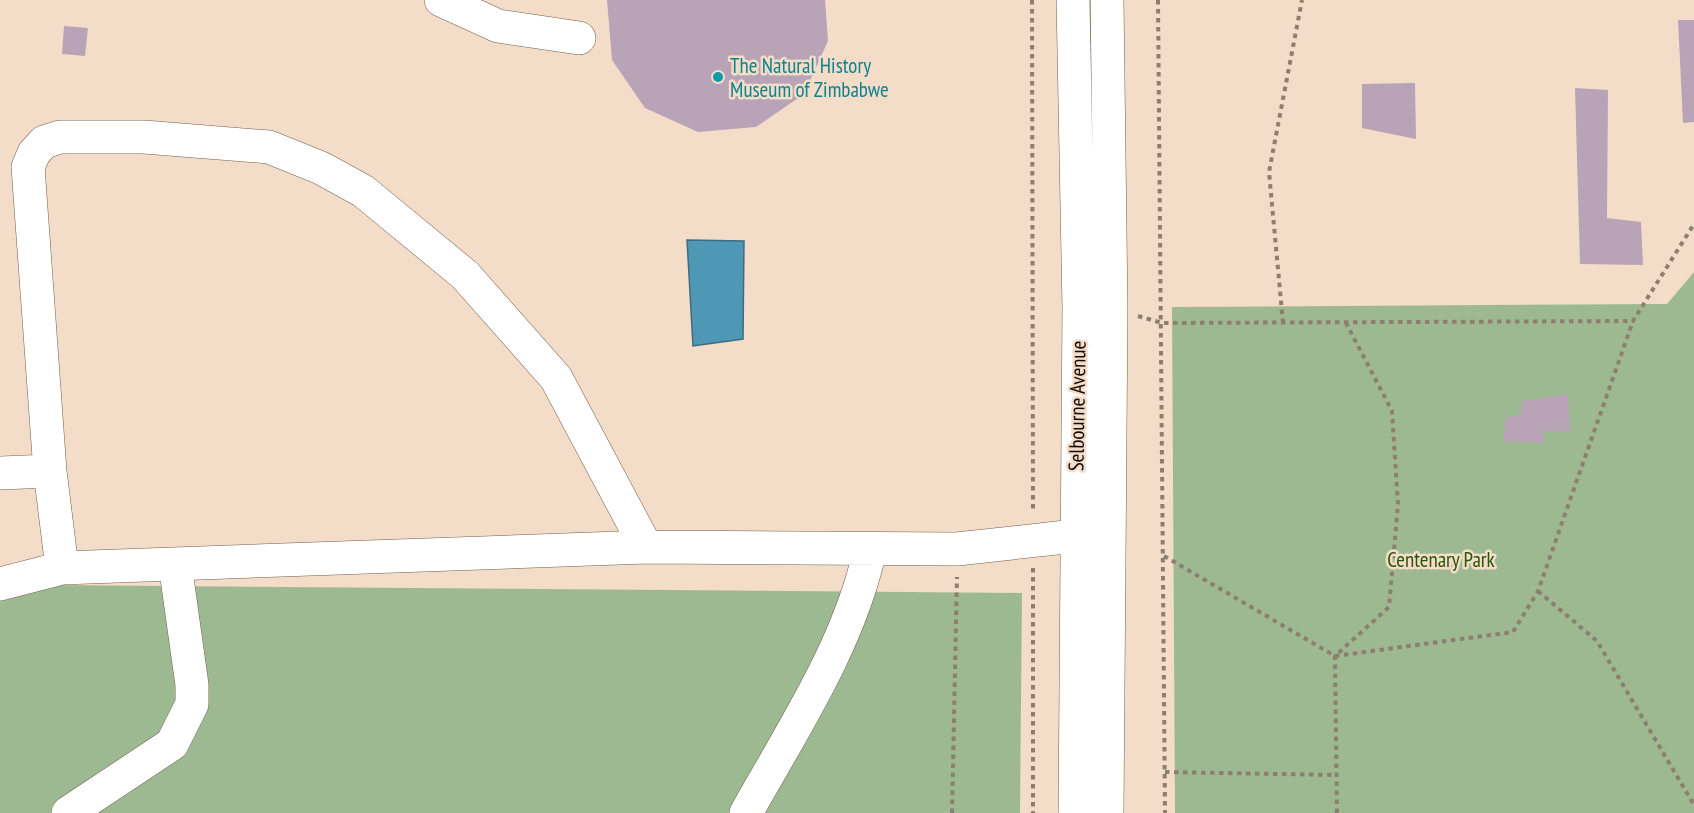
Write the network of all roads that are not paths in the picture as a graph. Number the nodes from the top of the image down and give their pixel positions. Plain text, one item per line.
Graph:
1 (441, 0) edge
2 (1073, 0) edge
3 (1107, 0) edge
4 (579, 38) dead end
5 (50, 471) junction
6 (0, 473) edge
7 (1075, 536) junction
8 (646, 547) junction
9 (870, 550) junction
10 (175, 564) junction
11 (62, 568) junction
12 (0, 584) edge
13 (68, 813) edge
14 (746, 813) edge
15 (1075, 813) edge
16 (1107, 813) edge

1 - 4 main road
2 - 7 main road, Selbourne Avenue
3 - 16 main road, Selbourne Avenue
5 - 6 main road
5 - 8 main road
5 - 11 main road
7 - 9 main road
7 - 15 main road, Selbourne Avenue
8 - 9 main road
8 - 10 main road
9 - 14 main road
10 - 11 main road
10 - 13 main road
11 - 12 main road

